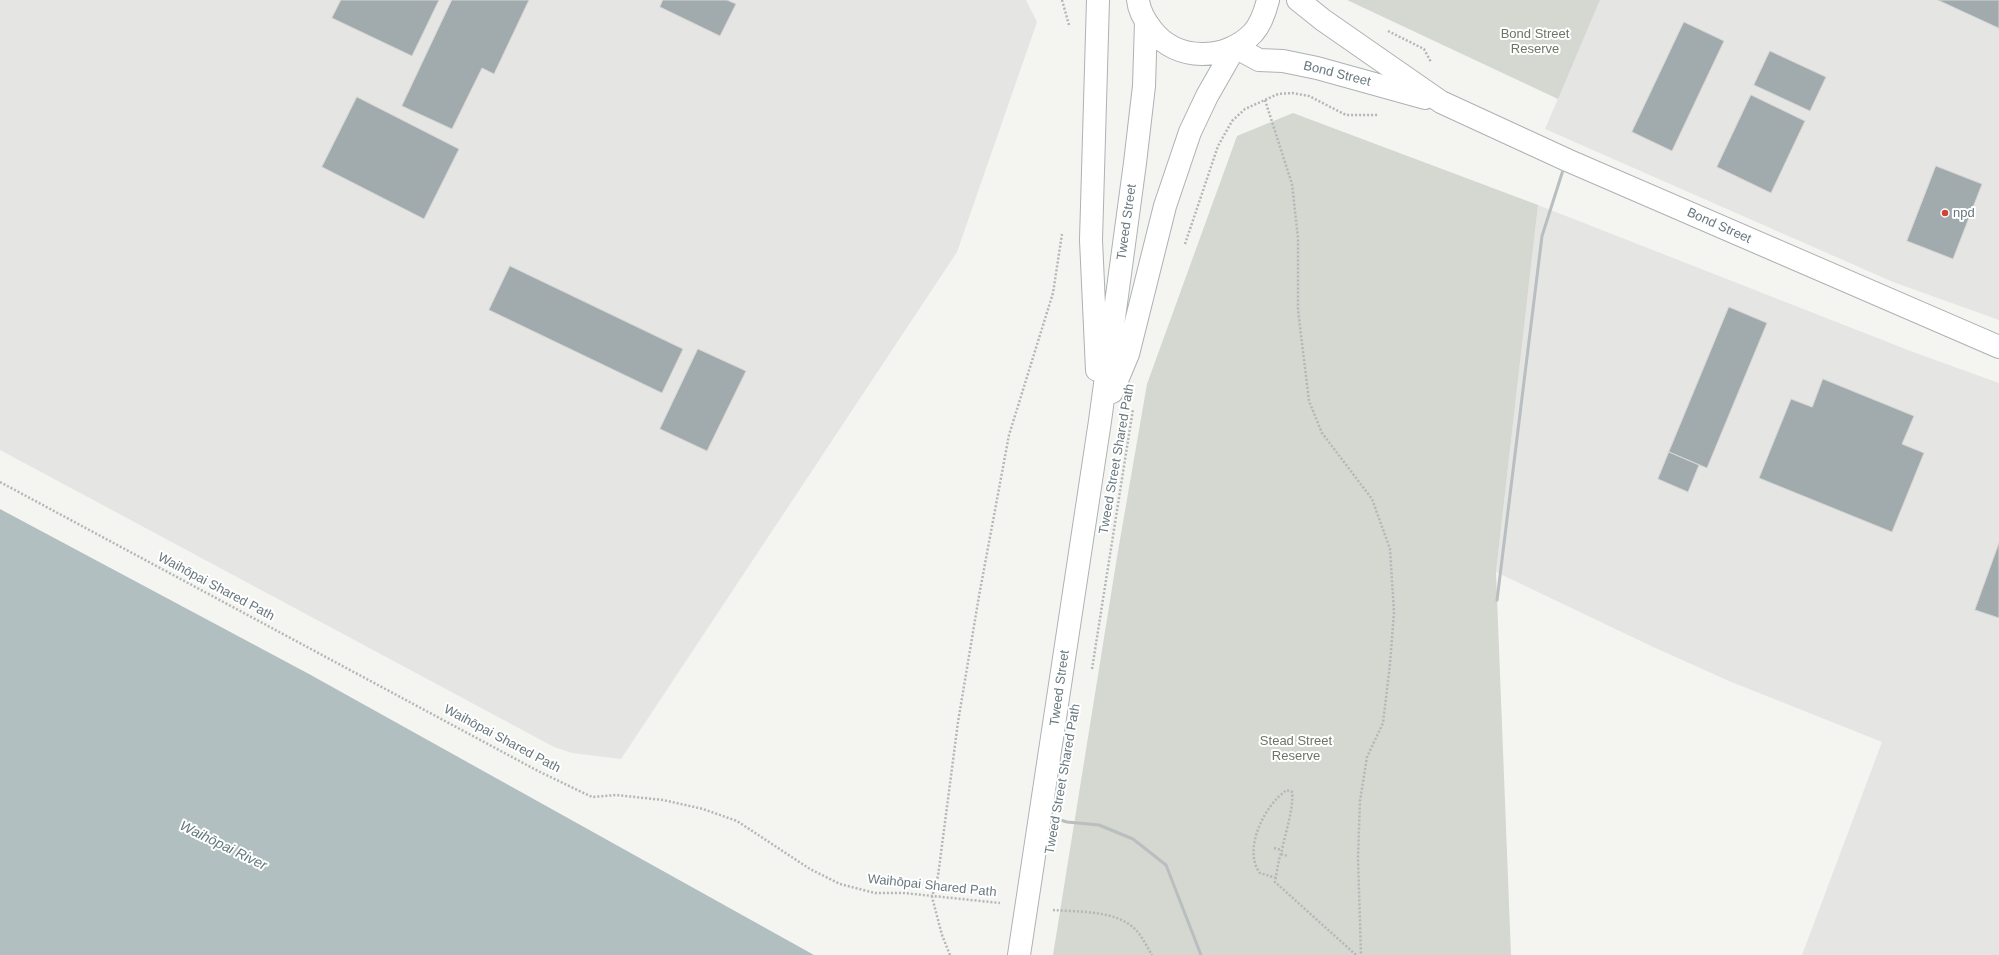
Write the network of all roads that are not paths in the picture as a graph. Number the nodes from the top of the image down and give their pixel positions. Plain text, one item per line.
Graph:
1 (1098, 0) edge
2 (1268, 0) edge
3 (1298, 0) edge
4 (1139, 7) edge
5 (1235, 47) junction
6 (1441, 102) junction
7 (1567, 160) junction
8 (1999, 347) edge
9 (1100, 421) junction
10 (1497, 600) dead end
11 (1042, 815) junction
12 (1019, 955) edge
13 (1201, 955) edge

1 - 9 main road
2 - 5 main road
3 - 6 main road, Bond Street
4 - 5 main road
4 - 9 main road, Tweed Street
5 - 6 main road, Bond Street
5 - 9 main road, Tweed Street
6 - 7 main road, Bond Street
7 - 8 main road, Bond Street
7 - 10 lane
9 - 11 main road, Tweed Street
11 - 12 main road, Tweed Street
11 - 13 lane

